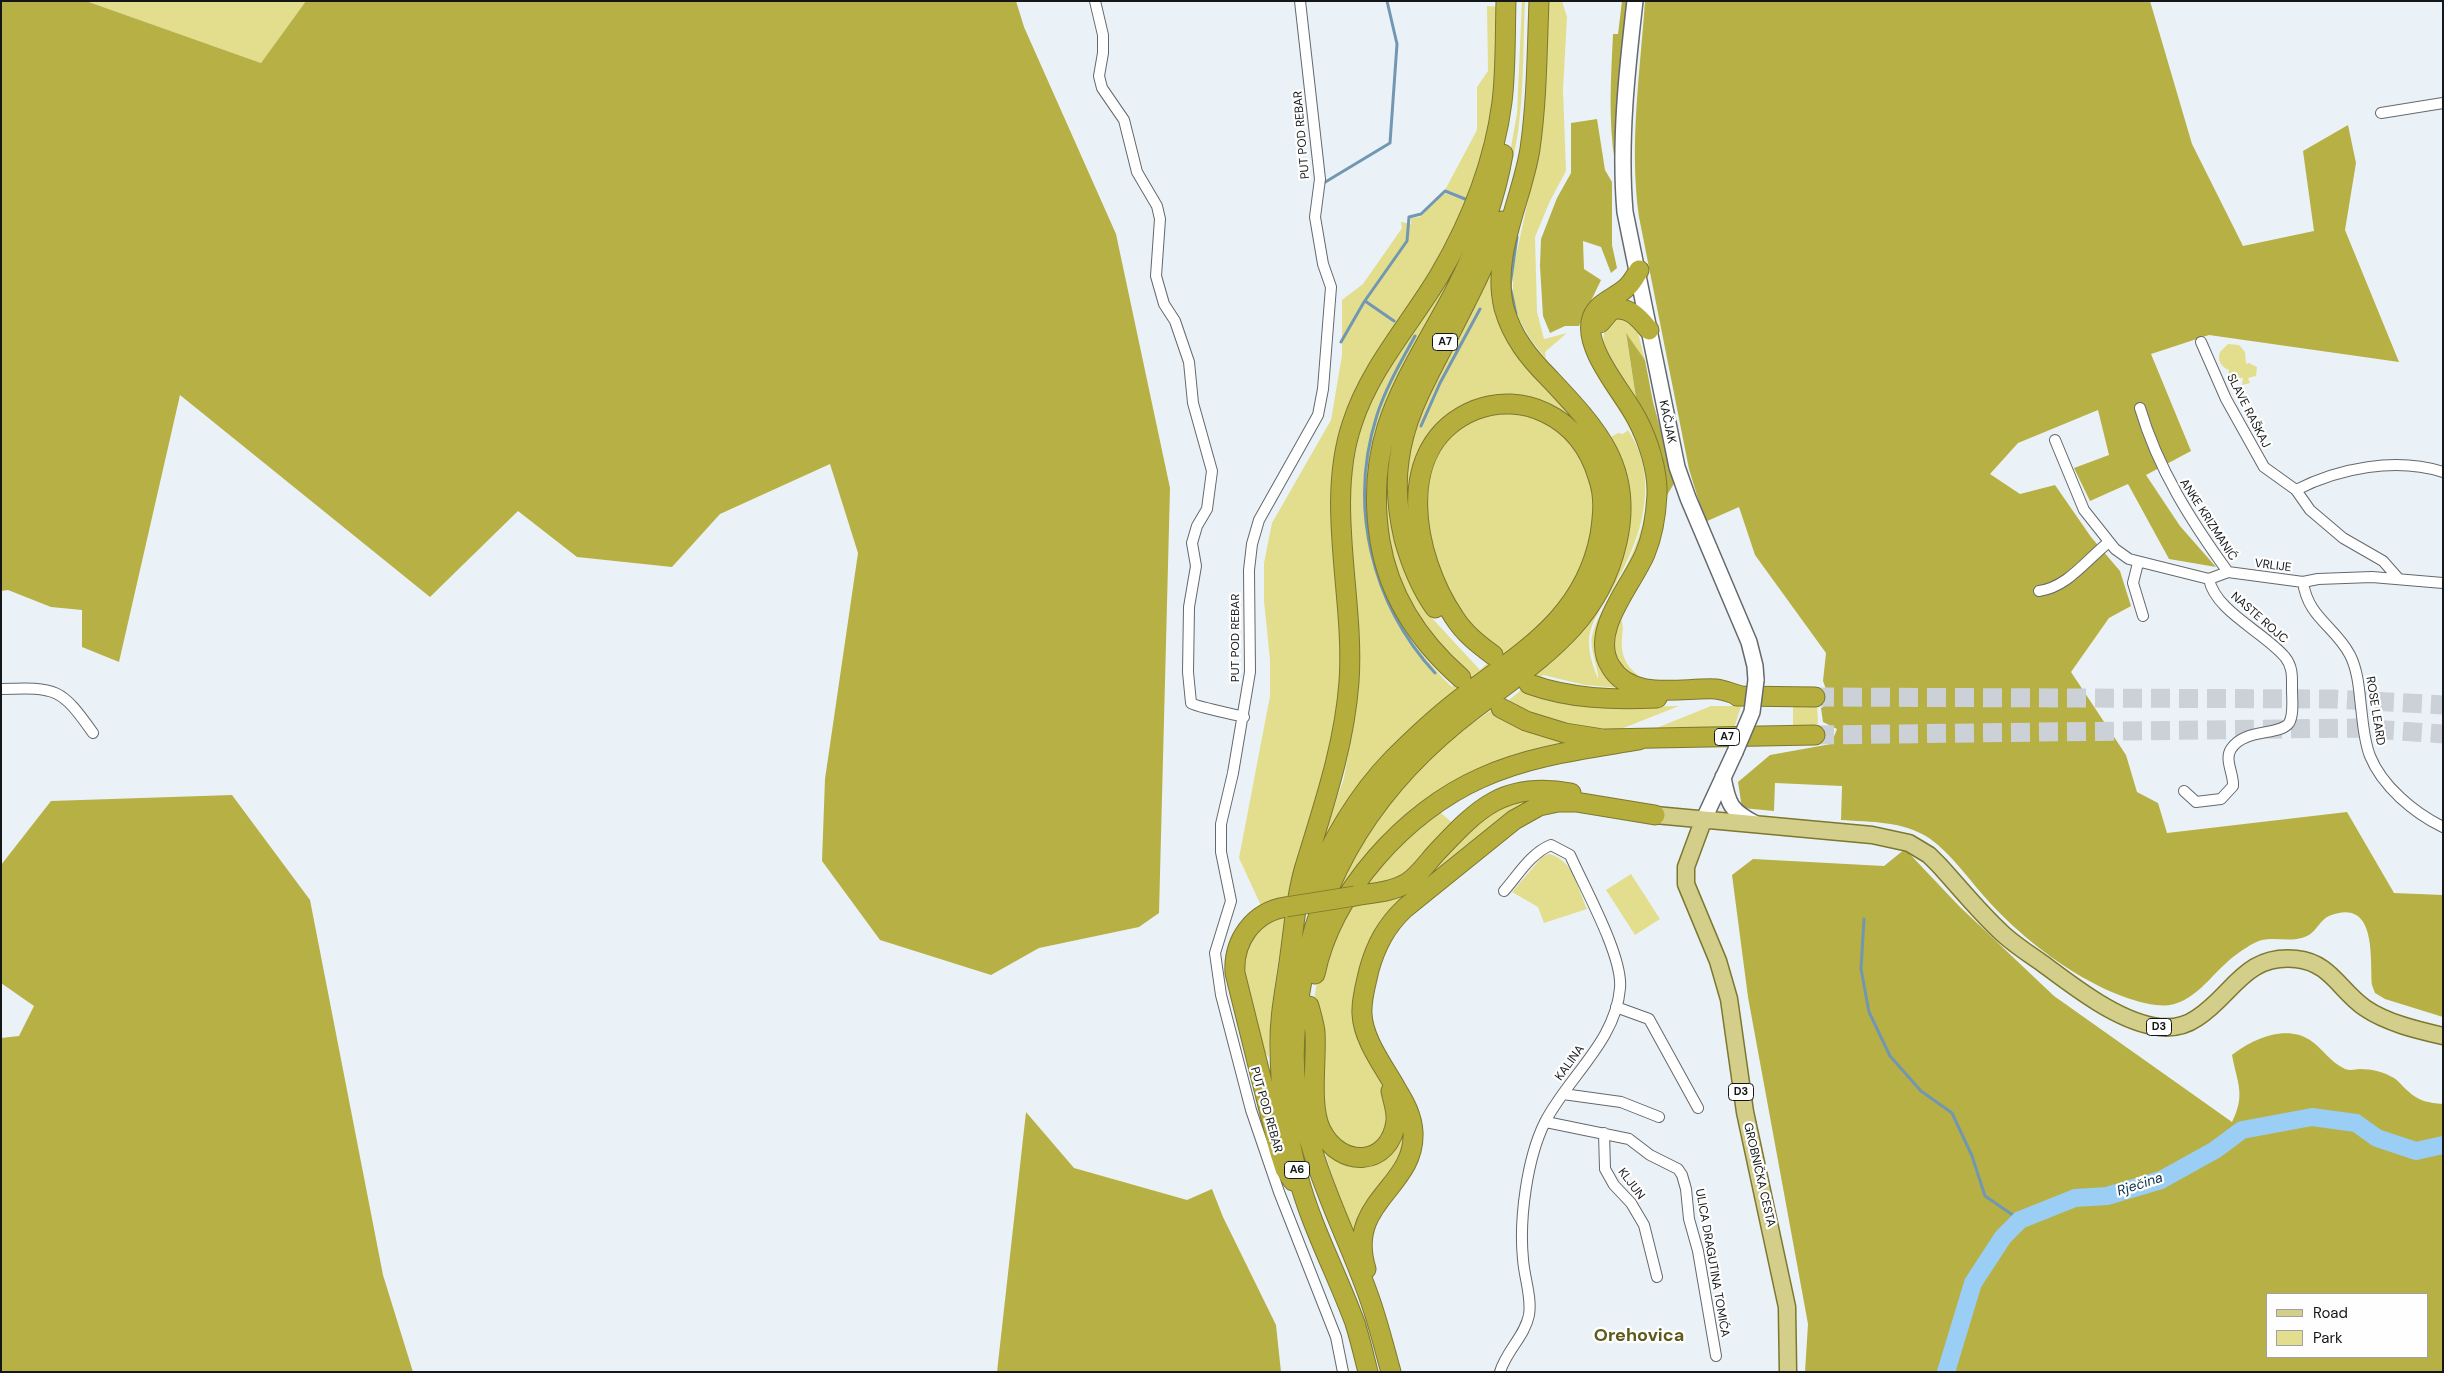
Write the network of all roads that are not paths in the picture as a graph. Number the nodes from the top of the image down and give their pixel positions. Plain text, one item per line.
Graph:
1 (1095, 1) edge
2 (1300, 1) edge
3 (1506, 1) edge
4 (1514, 1) edge
5 (1531, 1) edge
6 (1539, 1) edge
7 (1635, 1) edge
8 (2443, 103) edge
9 (2381, 113) dead end
10 (1639, 270) junction
11 (1649, 330) junction
12 (1593, 338) junction
13 (2201, 342) dead end
14 (2140, 408) dead end
15 (2055, 440) dead end
16 (2443, 472) edge
17 (2296, 490) junction
18 (2109, 542) junction
19 (2138, 562) junction
20 (2228, 572) junction
21 (2398, 578) junction
22 (2209, 579) junction
23 (2303, 582) junction
24 (2443, 583) edge
25 (2039, 591) dead end
26 (2144, 616) dead end
27 (1461, 678) dead end
28 (1534, 681) dead end
29 (1, 689) edge
30 (1742, 696) junction
31 (1816, 697) tunnel mouth
32 (1501, 708) dead end
33 (1244, 717) junction
34 (94, 733) dead end
35 (1815, 735) tunnel mouth
36 (1639, 740) junction
37 (1723, 777) junction
38 (2184, 792) dead end
39 (1612, 807) junction
40 (1655, 815) joint
41 (1704, 820) junction
42 (1758, 824) junction
43 (2443, 827) edge
44 (1504, 891) dead end
45 (1290, 958) junction
46 (1309, 1006) junction
47 (1616, 1006) junction
48 (2443, 1036) edge
49 (1386, 1070) junction
50 (1563, 1094) junction
51 (1698, 1108) dead end
52 (1660, 1117) dead end
53 (1546, 1122) junction
54 (1604, 1134) junction
55 (1312, 1146) junction
56 (1306, 1200) junction
57 (1657, 1277) dead end
58 (1375, 1314) junction
59 (1716, 1356) dead end
60 (1343, 1372) edge
61 (1368, 1372) edge
62 (1391, 1372) edge
63 (1500, 1372) edge
64 (1788, 1372) edge

1 - 33 street
2 - 33 street, PUT POD REBAR
3 - 45 highway
4 - 27 highway, A7
5 - 45 highway, A7
6 - 55 highway
7 - 10 main road, KAČJAK
8 - 9 street
10 - 11 main road, KAČJAK
10 - 12 highway
11 - 12 highway
11 - 37 main road, KAČJAK, bridge
12 - 30 highway
13 - 17 street, SLAVE RAŠKAJ
14 - 20 street, ANKE KRIZMANIĆ
15 - 18 street
16 - 17 street
17 - 21 street, SLAVE RAŠKAJ
18 - 19 street
18 - 25 street
19 - 22 street
19 - 26 street
20 - 22 street, VRLIJE
20 - 23 street, VRLIJE
21 - 23 street, VRLIJE
21 - 24 street, VRLIJE
22 - 38 street, NASTE ROJC
23 - 43 street, ROSE LEARD
28 - 30 highway
29 - 34 street
30 - 31 highway
32 - 36 highway, A7
33 - 60 street, PUT POD REBAR
35 - 36 highway, A7
36 - 46 highway
37 - 41 main road, KAČJAK
37 - 42 main road
39 - 40 highway
39 - 49 highway
39 - 56 highway, bridge
40 - 41 main road
41 - 42 main road, D3
41 - 64 main road, GROBNIČKA CESTA / D3
42 - 48 main road, D3
44 - 47 street, KALINA
45 - 56 highway, A6
46 - 49 highway
46 - 55 highway
47 - 50 street, KALINA
47 - 51 street
49 - 58 highway
50 - 52 street
50 - 53 street, KALINA
53 - 54 street, ULICA DRAGUTINA TOMIĆA
53 - 63 street, KALINA
54 - 57 street, KLJUN
54 - 59 street, ULICA DRAGUTINA TOMIĆA
55 - 58 highway, A6
56 - 61 highway, A6
58 - 62 highway, A6

